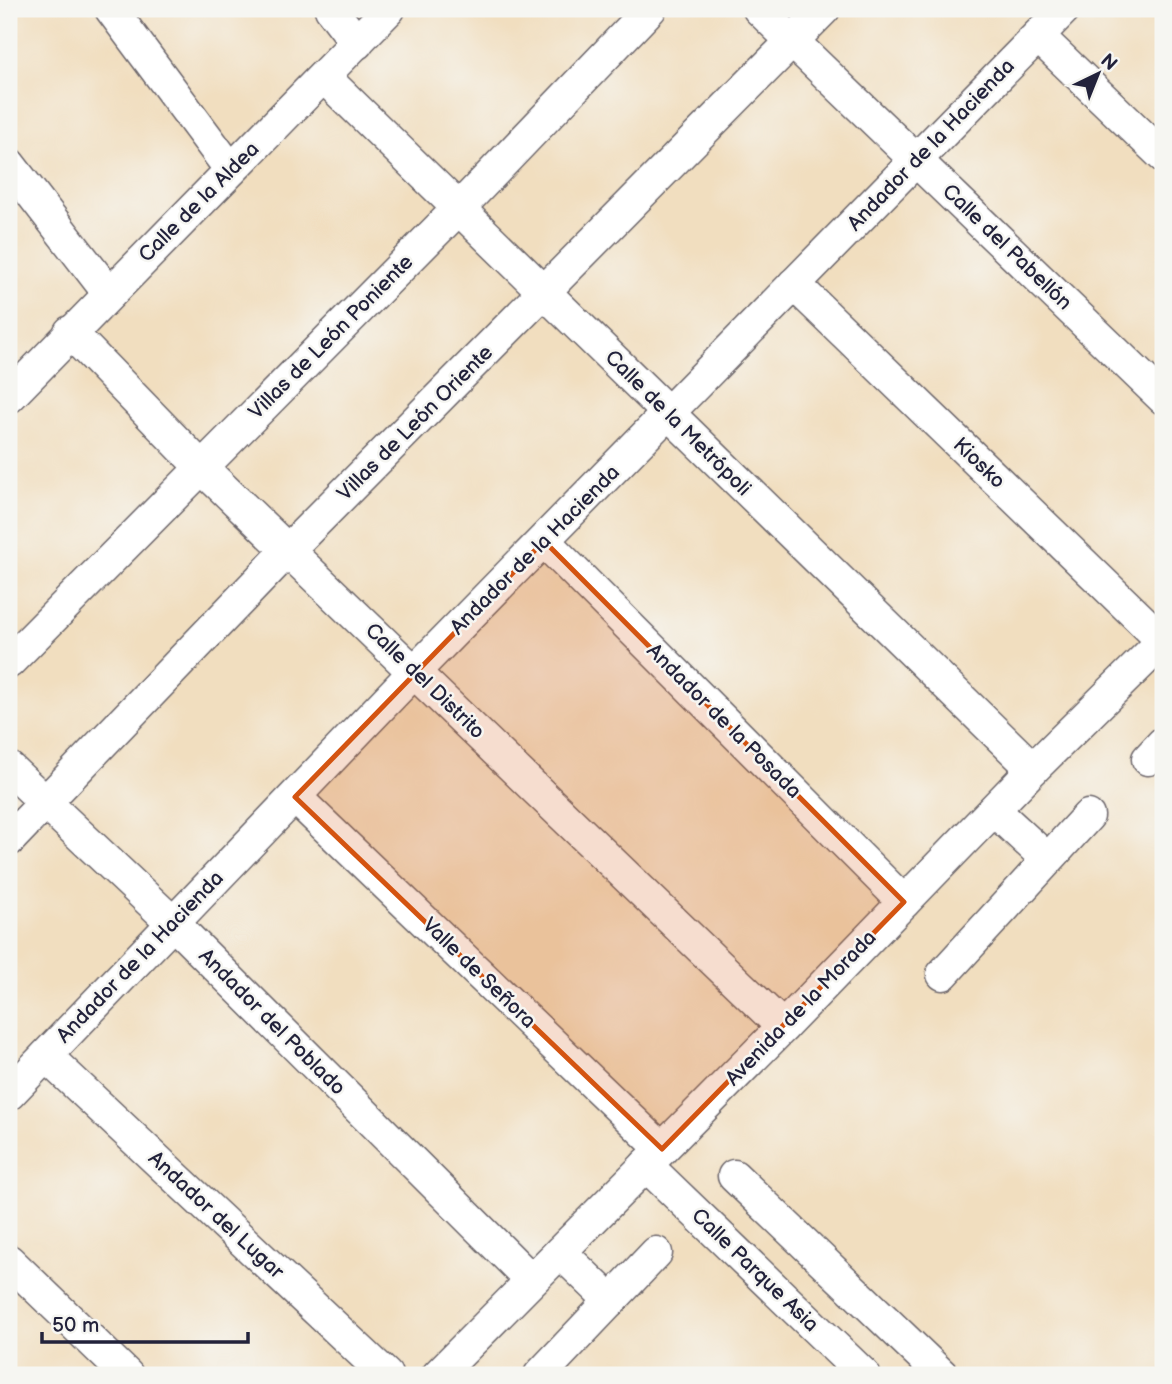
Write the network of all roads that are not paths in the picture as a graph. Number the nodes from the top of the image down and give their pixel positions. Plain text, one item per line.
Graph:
1 (111, 9) edge
2 (331, 9) edge
3 (389, 9) edge
4 (650, 9) edge
5 (759, 9) edge
6 (824, 9) edge
7 (1064, 9) edge
8 (1038, 36) junction
9 (793, 41) junction
10 (357, 43) junction
11 (324, 77) junction
12 (1163, 156) edge
13 (917, 160) junction
14 (9, 164) edge
15 (231, 170) junction
16 (460, 207) junction
17 (794, 284) junction
18 (546, 291) junction
19 (108, 292) junction
20 (70, 332) junction
21 (9, 397) edge
22 (1163, 398) edge
23 (668, 414) junction
24 (201, 467) junction
25 (544, 541) junction
26 (289, 549) junction
27 (1163, 641) edge
28 (9, 662) edge
29 (414, 671) junction
30 (9, 768) edge
31 (1033, 769) junction
32 (295, 797) junction
33 (46, 803) junction
34 (994, 810) junction
35 (1088, 816) dead end
36 (9, 841) edge
37 (1047, 859) junction
38 (904, 902) junction
39 (173, 923) junction
40 (943, 974) dead end
41 (783, 1027) junction
42 (46, 1056) junction
43 (9, 1094) edge
44 (654, 1157) junction
45 (734, 1176) dead end
46 (560, 1252) junction
47 (656, 1253) dead end
48 (9, 1261) edge
49 (531, 1280) junction
50 (840, 1280) junction
51 (611, 1301) junction
52 (804, 1317) junction
53 (127, 1375) edge
54 (386, 1375) edge
55 (438, 1375) edge
56 (540, 1375) edge
57 (864, 1375) edge
58 (942, 1375) edge

1 - 15 street
2 - 10 street
3 - 10 street, Calle de la Aldea
4 - 16 street, Villas de León Poniente
5 - 9 street, Calle del Pabellón
6 - 9 street, Villas de León Oriente
7 - 8 street, Andador de la Hacienda
8 - 12 street
8 - 13 street, Andador de la Hacienda
9 - 13 street, Calle del Pabellón
9 - 18 street, Villas de León Oriente
10 - 11 street, Calle de la Aldea
11 - 15 street, Calle de la Aldea
11 - 16 street, Calle de la Metrópoli
13 - 17 street, Andador de la Hacienda
13 - 22 street, Calle del Pabellón
14 - 19 street
15 - 19 street, Calle de la Aldea
16 - 18 street, Calle de la Metrópoli
16 - 24 street, Villas de León Poniente
17 - 23 street, Andador de la Hacienda
17 - 27 street, Kiosko
18 - 23 street, Calle de la Metrópoli
18 - 26 street, Villas de León Oriente
19 - 20 street, Calle de la Aldea
20 - 21 street, Calle de la Aldea
20 - 24 street, Calle del Distrito
23 - 25 street, Andador de la Hacienda
23 - 31 street, Calle de la Metrópoli
24 - 26 street, Calle del Distrito
24 - 28 street, Villas de León Poniente
25 - 29 street, Andador de la Hacienda
25 - 38 street, Andador de la Posada
26 - 29 street, Calle del Distrito
26 - 33 street, Villas de León Oriente
27 - 31 street, Avenida de la Morada
29 - 32 street, Andador de la Hacienda
29 - 41 street, Calle del Distrito
30 - 33 street, Andador del Poblado
31 - 34 street, Avenida de la Morada
32 - 39 street, Andador de la Hacienda
32 - 44 street, Valle de Señora
33 - 36 street, Villas de León Oriente
33 - 39 street, Andador del Poblado
34 - 37 street
34 - 38 street, Avenida de la Morada
35 - 37 street
37 - 40 street
38 - 41 street, Avenida de la Morada
39 - 42 street, Andador de la Hacienda
39 - 49 street, Andador del Poblado
41 - 44 street, Avenida de la Morada
42 - 43 street, Andador de la Hacienda
42 - 54 street, Andador del Lugar
44 - 46 street, Avenida de la Morada
44 - 52 street, Calle Parque Asia
45 - 50 street
46 - 49 street, Avenida de la Morada
46 - 51 street
47 - 51 street
48 - 53 street
49 - 55 street, Avenida de la Morada
50 - 52 street
50 - 58 street
51 - 56 street
52 - 57 street, Calle Parque Asia

